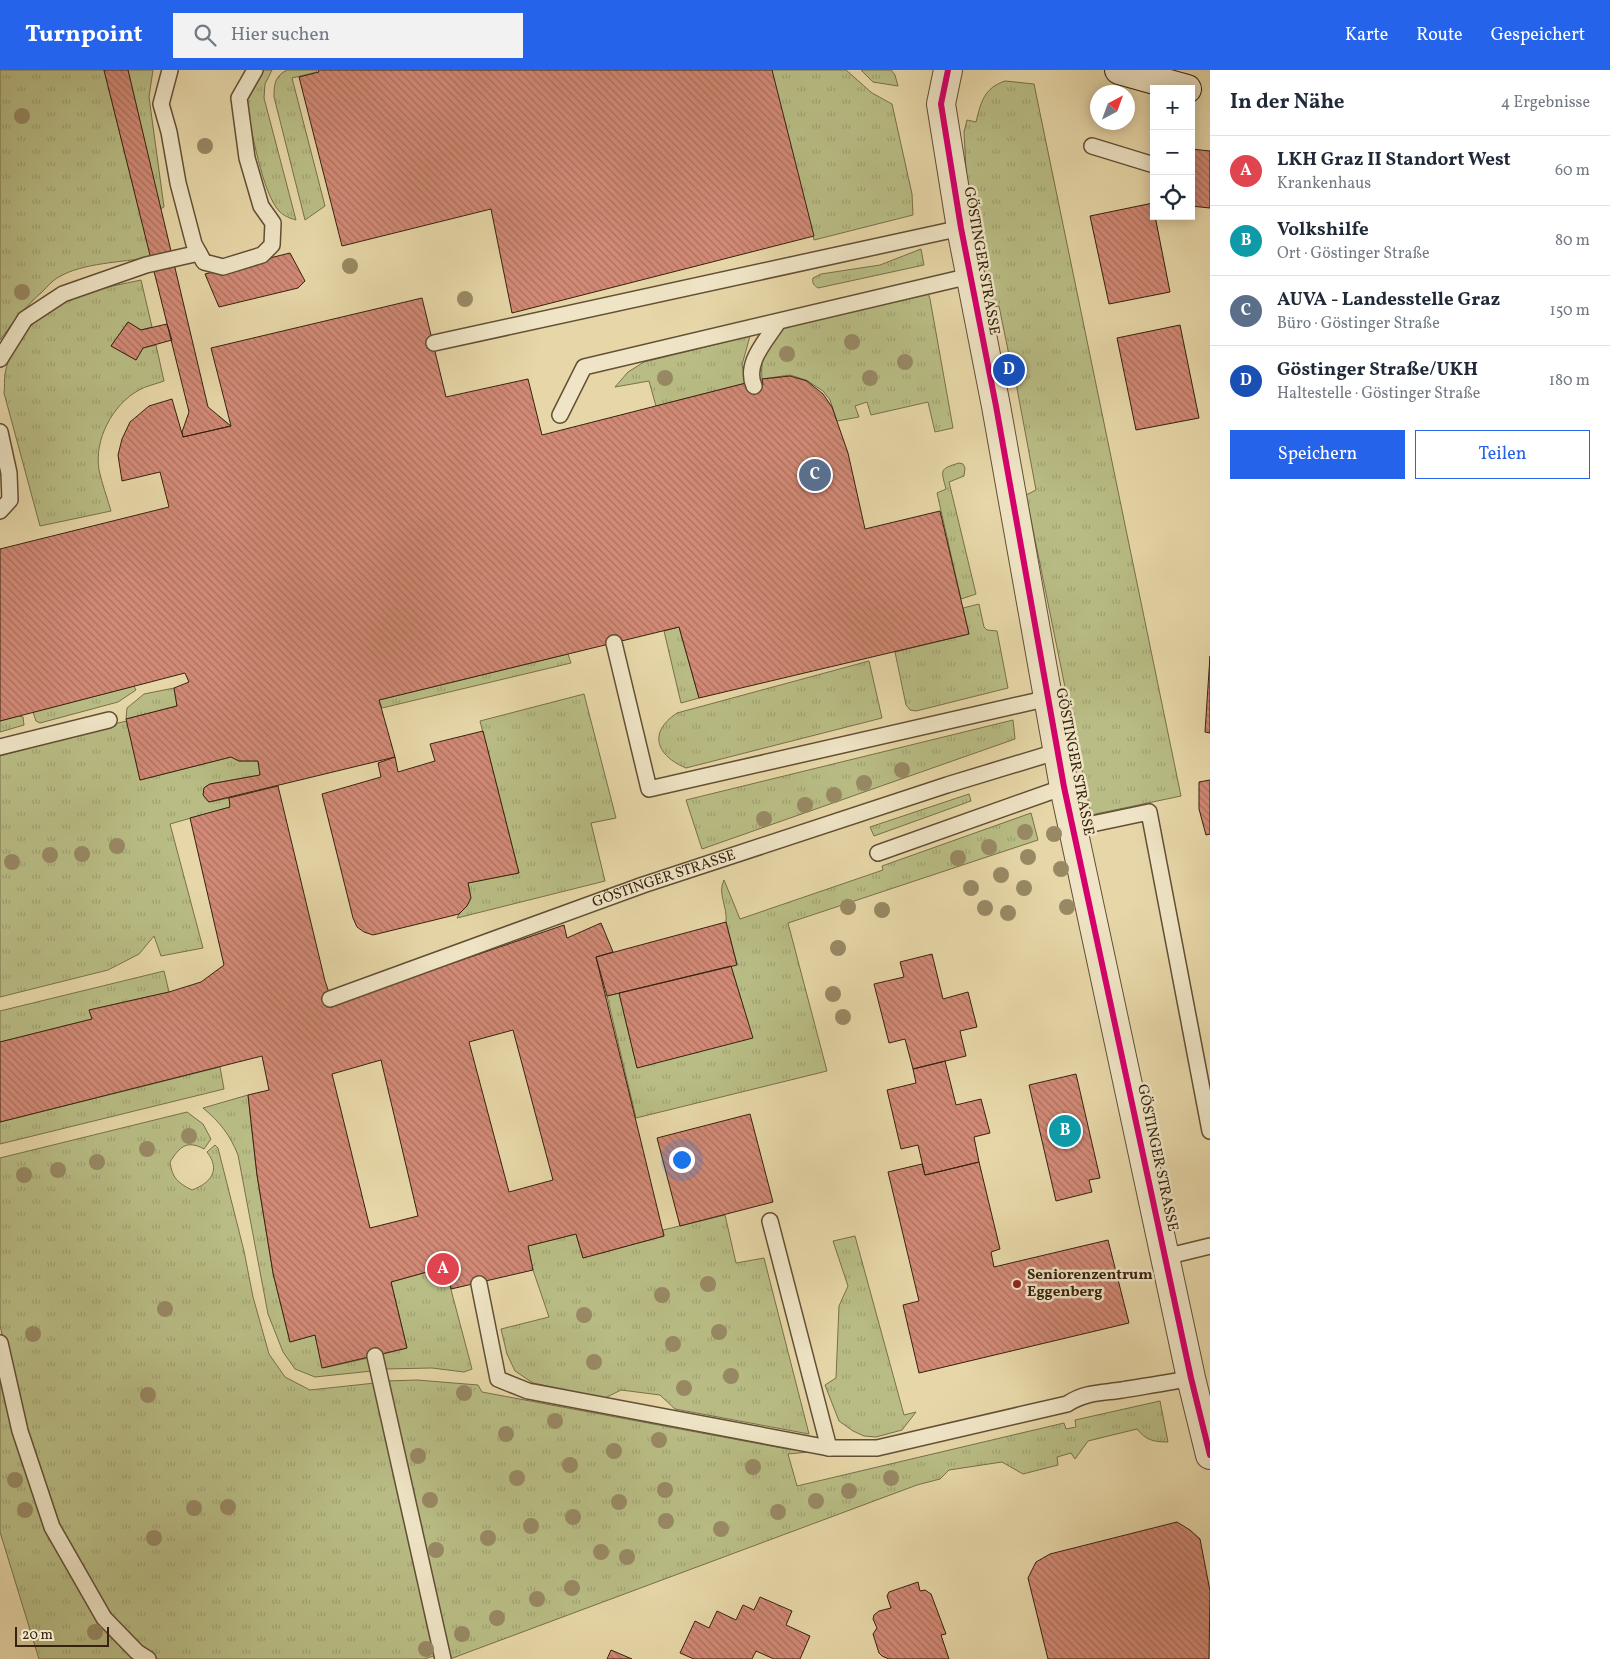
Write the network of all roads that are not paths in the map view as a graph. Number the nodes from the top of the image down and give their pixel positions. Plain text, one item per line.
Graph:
1 (170, 70) edge
2 (254, 70) edge
3 (948, 70) edge
4 (1119, 70) edge
5 (1171, 85) edge
6 (1195, 91) edge
7 (1210, 94) edge
8 (1092, 146) dead end
9 (1150, 164) edge
10 (961, 228) junction
11 (199, 252) junction
12 (970, 276) junction
13 (778, 322) junction
14 (434, 343) dead end
15 (0, 359) edge
16 (754, 386) dead end
17 (560, 415) dead end
18 (0, 432) edge
19 (0, 511) edge
20 (614, 643) dead end
21 (1049, 698) junction
22 (109, 720) dead end
23 (0, 747) edge
24 (1059, 751) junction
25 (1064, 787) junction
26 (1073, 828) junction
27 (878, 853) dead end
28 (330, 999) dead end
29 (1210, 1131) edge
30 (770, 1221) dead end
31 (1210, 1246) edge
32 (1165, 1257) junction
33 (479, 1284) dead end
34 (0, 1343) edge
35 (375, 1356) dead end
36 (1191, 1378) junction
37 (829, 1448) junction
38 (1210, 1455) edge
39 (148, 1659) edge
40 (443, 1659) edge

1 - 11 lane
2 - 11 lane
3 - 10 street, GÖSTINGER STRASSE
4 - 5 street
6 - 7 street
8 - 9 lane
10 - 12 street, GÖSTINGER STRASSE
10 - 14 lane
11 - 15 lane
12 - 13 lane
12 - 21 street, GÖSTINGER STRASSE
13 - 16 lane
13 - 17 lane
18 - 19 lane
20 - 21 lane, GÖSTINGER STRASSE
21 - 24 street, GÖSTINGER STRASSE
22 - 23 lane
24 - 25 street, GÖSTINGER STRASSE
24 - 28 lane, GÖSTINGER STRASSE
25 - 26 street, GÖSTINGER STRASSE
25 - 27 lane
26 - 29 lane
26 - 32 street, GÖSTINGER STRASSE
30 - 37 lane
31 - 32 lane
32 - 36 street, GÖSTINGER STRASSE
33 - 37 lane
34 - 39 lane
35 - 40 lane
36 - 37 lane
36 - 38 street, GÖSTINGER STRASSE

